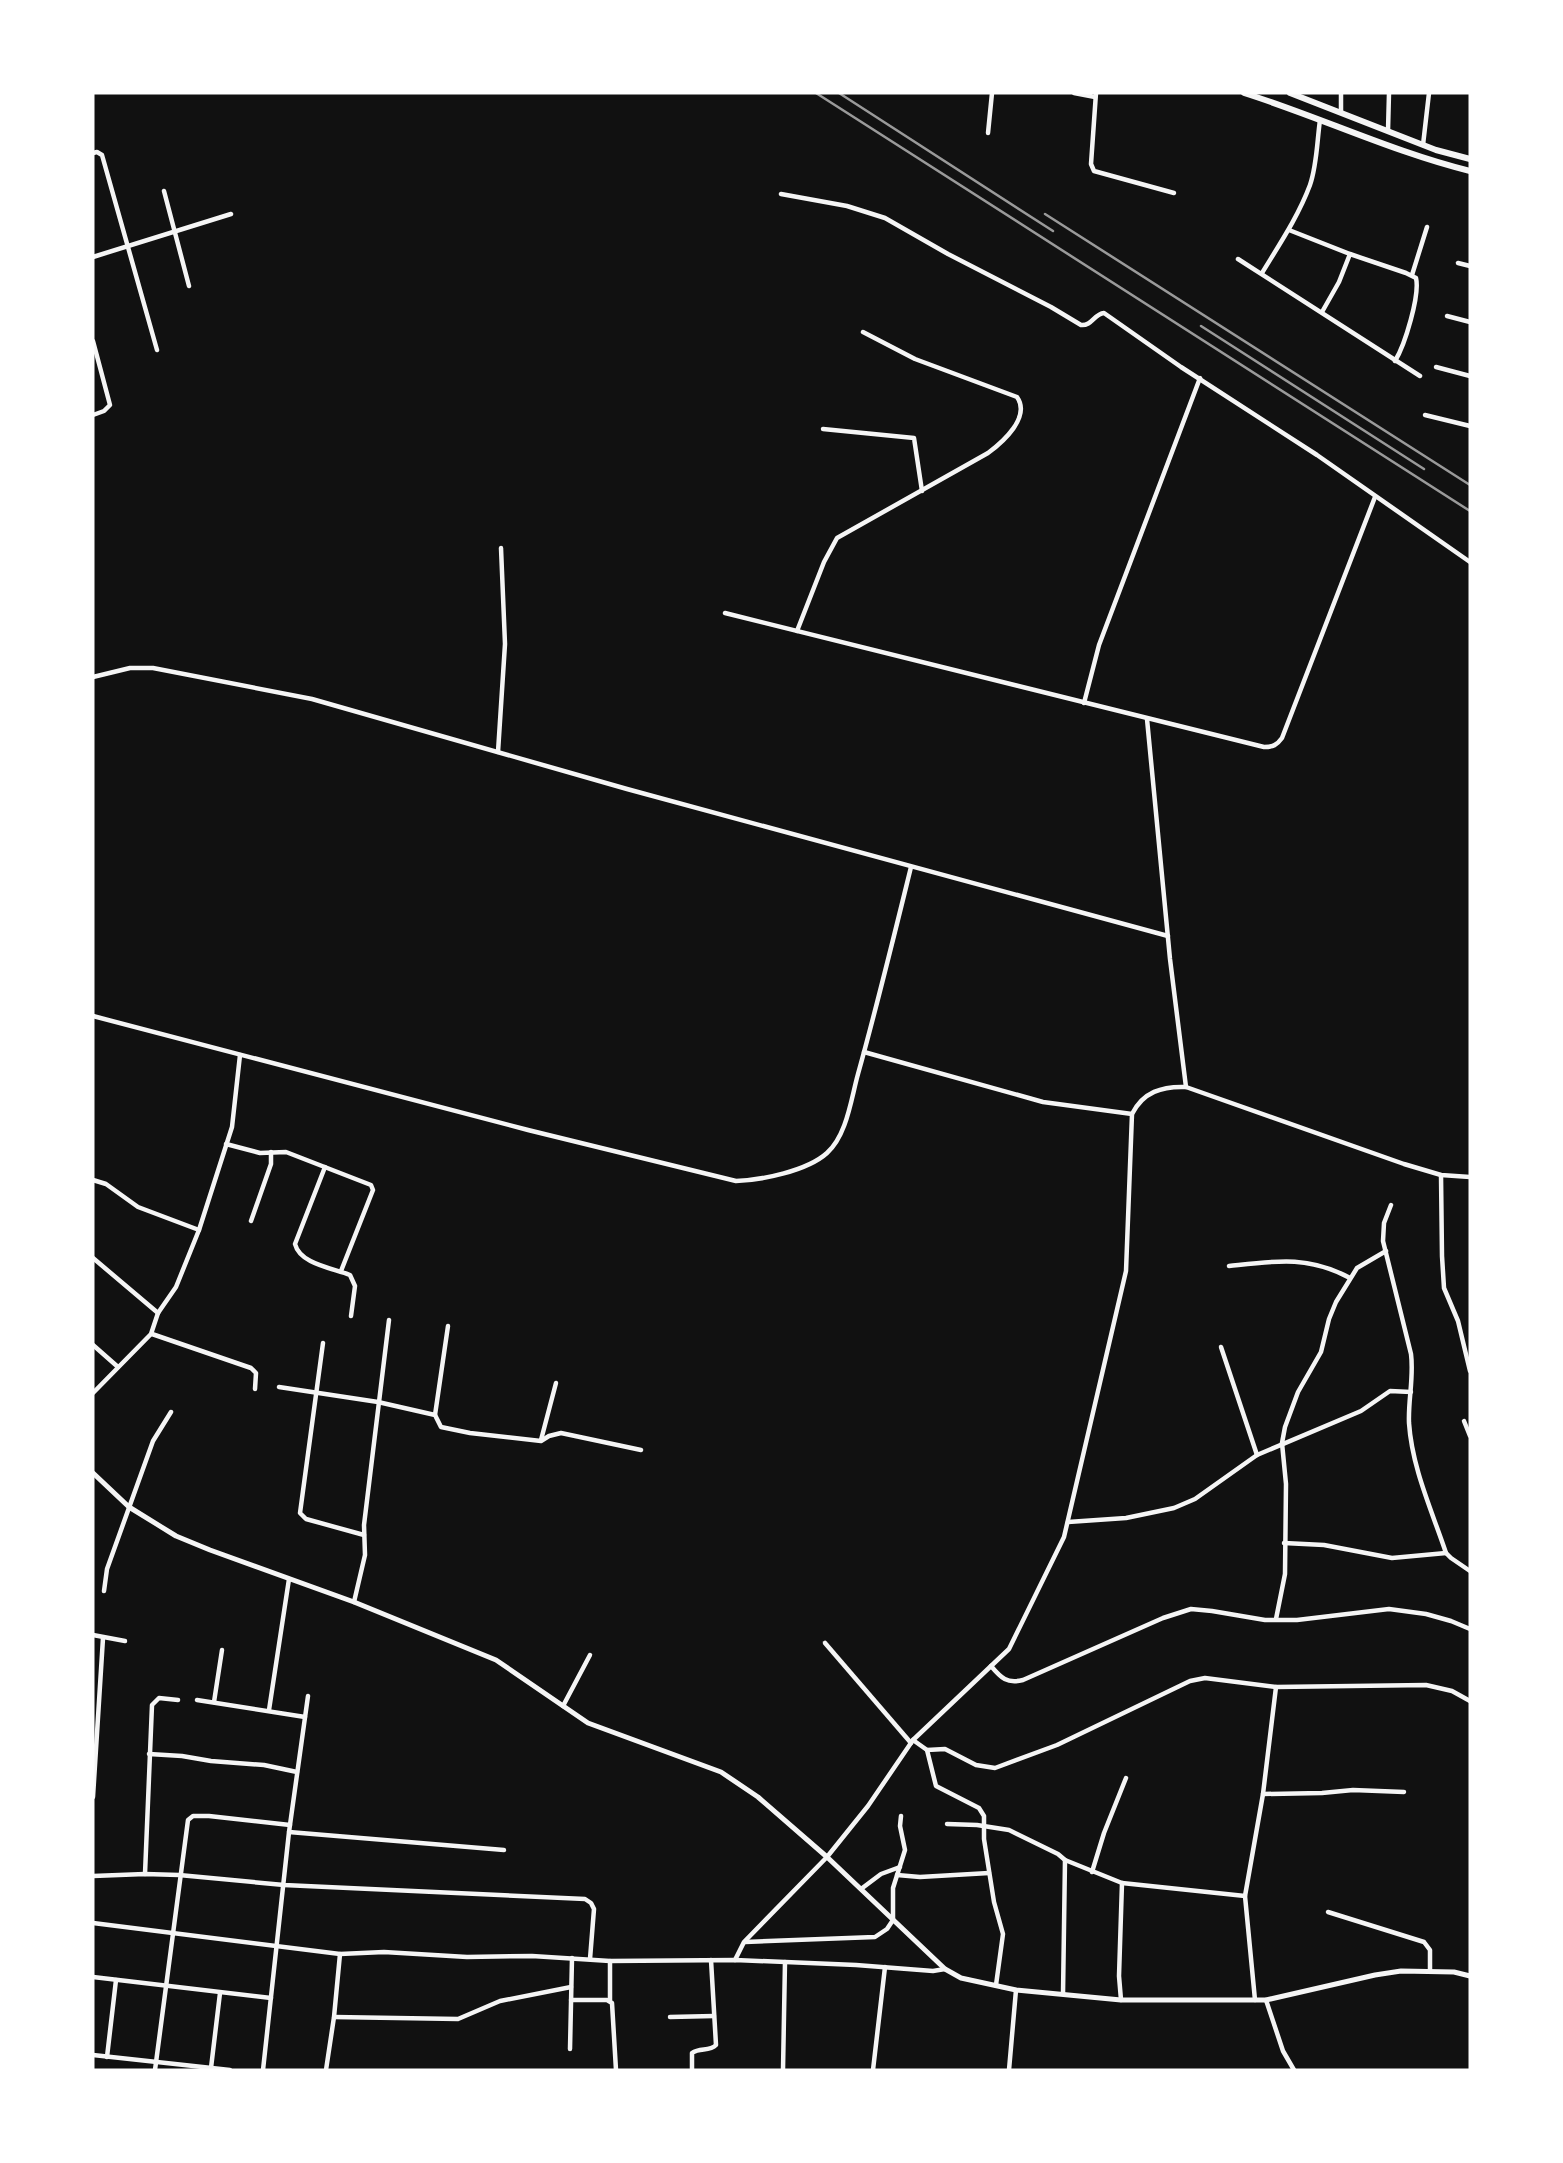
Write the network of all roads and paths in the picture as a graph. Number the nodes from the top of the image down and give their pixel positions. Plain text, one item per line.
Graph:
1 (992, 93) edge
2 (1074, 93) edge
3 (1244, 93) edge
4 (1290, 93) edge
5 (1341, 93) edge
6 (1389, 93) edge
7 (1429, 93) edge
8 (1095, 95) edge
9 (1341, 111) junction
10 (1321, 119) junction
11 (1388, 131) junction
12 (988, 133) dead end
13 (1423, 145) junction
14 (93, 153) edge
15 (1470, 159) edge
16 (1470, 171) edge
17 (164, 191) dead end
18 (1174, 193) dead end
19 (781, 194) dead end
20 (231, 214) dead end
21 (1427, 227) dead end
22 (1289, 230) junction
23 (175, 232) junction
24 (127, 246) junction
25 (1350, 254) junction
26 (93, 257) edge
27 (1238, 259) dead end
28 (1458, 263) dead end
29 (1470, 266) edge
30 (1262, 273) junction
31 (1412, 275) junction
32 (189, 286) dead end
33 (1322, 312) junction
34 (1447, 316) dead end
35 (1470, 322) edge
36 (863, 332) dead end
37 (93, 341) edge
38 (157, 350) dead end
39 (1395, 361) junction
40 (1436, 367) dead end
41 (1420, 376) dead end
42 (1470, 376) edge
43 (1200, 378) junction
44 (93, 415) edge
45 (1425, 415) dead end
46 (1470, 426) edge
47 (823, 429) dead end
48 (922, 491) junction
49 (1375, 497) junction
50 (501, 548) dead end
51 (1470, 562) edge
52 (725, 613) dead end
53 (797, 631) junction
54 (93, 677) edge
55 (1084, 703) junction
56 (1147, 719) junction
57 (498, 752) junction
58 (911, 867) junction
59 (1168, 936) junction
60 (93, 1016) edge
61 (864, 1052) junction
62 (240, 1055) junction
63 (1186, 1087) junction
64 (1132, 1114) junction
65 (226, 1144) junction
66 (271, 1152) junction
67 (325, 1167) junction
68 (1441, 1175) junction
69 (1470, 1177) edge
70 (93, 1180) edge
71 (1391, 1205) dead end
72 (251, 1221) dead end
73 (199, 1230) junction
74 (1386, 1251) junction
75 (93, 1258) edge
76 (1228, 1266) dead end
77 (341, 1271) junction
78 (1350, 1278) junction
79 (159, 1313) junction
80 (351, 1316) dead end
81 (389, 1320) dead end
82 (449, 1326) dead end
83 (151, 1334) junction
84 (323, 1343) dead end
85 (93, 1345) edge
86 (1220, 1347) dead end
87 (118, 1367) junction
88 (1470, 1371) edge
89 (556, 1382) dead end
90 (279, 1387) dead end
91 (255, 1389) dead end
92 (1412, 1392) junction
93 (93, 1393) edge
94 (315, 1393) junction
95 (378, 1402) junction
96 (171, 1412) dead end
97 (435, 1415) junction
98 (1464, 1420) dead end
99 (1470, 1436) edge
100 (541, 1441) junction
101 (1282, 1443) junction
102 (641, 1450) dead end
103 (1257, 1455) junction
104 (93, 1473) edge
105 (129, 1507) junction
106 (1068, 1522) junction
107 (365, 1535) junction
108 (1284, 1543) junction
109 (1446, 1553) junction
110 (1470, 1571) edge
111 (289, 1578) junction
112 (104, 1591) dead end
113 (354, 1601) junction
114 (1276, 1619) junction
115 (1470, 1629) edge
116 (93, 1635) edge
117 (103, 1638) junction
118 (125, 1641) dead end
119 (825, 1643) dead end
120 (222, 1650) dead end
121 (590, 1655) dead end
122 (990, 1667) junction
123 (1276, 1687) junction
124 (308, 1696) dead end
125 (178, 1700) dead end
126 (197, 1700) dead end
127 (1470, 1700) edge
128 (214, 1702) junction
129 (564, 1706) junction
130 (269, 1710) junction
131 (305, 1717) junction
132 (912, 1742) junction
133 (927, 1750) junction
134 (149, 1754) junction
135 (94, 1755) edge
136 (297, 1772) junction
137 (1126, 1778) dead end
138 (1404, 1792) dead end
139 (1263, 1794) junction
140 (93, 1797) edge
141 (901, 1816) dead end
142 (947, 1824) dead end
143 (290, 1825) junction
144 (983, 1826) junction
145 (289, 1832) junction
146 (504, 1850) dead end
147 (827, 1857) junction
148 (1065, 1860) junction
149 (900, 1867) junction
150 (989, 1872) junction
151 (1092, 1872) junction
152 (145, 1874) junction
153 (179, 1875) junction
154 (897, 1875) junction
155 (93, 1876) edge
156 (1122, 1884) junction
157 (284, 1885) junction
158 (861, 1889) junction
159 (1245, 1896) junction
160 (1328, 1912) dead end
161 (893, 1920) junction
162 (93, 1923) edge
163 (172, 1933) junction
164 (744, 1942) junction
165 (277, 1947) junction
166 (340, 1954) junction
167 (572, 1958) junction
168 (590, 1959) junction
169 (711, 1960) junction
170 (735, 1960) junction
171 (610, 1961) junction
172 (785, 1962) junction
173 (885, 1967) junction
174 (945, 1969) junction
175 (1430, 1971) junction
176 (1470, 1976) edge
177 (93, 1977) edge
178 (116, 1980) junction
179 (165, 1985) junction
180 (996, 1986) junction
181 (571, 1987) junction
182 (1016, 1990) junction
183 (220, 1993) junction
184 (1063, 1994) junction
185 (271, 1998) junction
186 (571, 2000) junction
187 (610, 2000) junction
188 (1121, 2000) junction
189 (1255, 2000) junction
190 (1266, 2000) junction
191 (714, 2016) junction
192 (334, 2017) junction
193 (670, 2017) dead end
194 (569, 2049) dead end
195 (93, 2055) edge
196 (107, 2057) junction
197 (156, 2062) junction
198 (211, 2068) junction
199 (155, 2070) edge
200 (230, 2070) edge
201 (263, 2070) edge
202 (326, 2070) edge
203 (616, 2070) edge
204 (692, 2070) edge
205 (783, 2070) edge
206 (873, 2070) edge
207 (1009, 2070) edge
208 (1294, 2070) edge

1 - 12 street
2 - 8 street
3 - 10 main road
4 - 9 main road
5 - 9 street
6 - 11 street
7 - 13 street
8 - 18 street
9 - 11 main road
10 - 16 main road
10 - 22 street
11 - 13 main road
13 - 15 main road
14 - 24 street
17 - 23 street
19 - 43 street
20 - 23 street
21 - 31 street
22 - 25 street
22 - 30 street
23 - 24 street
23 - 32 street
24 - 26 street
24 - 38 street
25 - 31 street
25 - 33 street
27 - 30 street
28 - 29 street
30 - 33 street
31 - 39 street
33 - 39 street
34 - 35 street
36 - 48 street
37 - 44 street
39 - 41 street
40 - 42 street
43 - 49 street
43 - 55 street
45 - 46 street
47 - 48 street
48 - 53 street
49 - 51 street
49 - 56 street
50 - 57 street
52 - 53 street
53 - 55 street
54 - 57 street
55 - 56 street
56 - 59 street
57 - 58 street
58 - 59 street
58 - 61 street
59 - 63 street
60 - 62 street
61 - 62 street
61 - 64 street
62 - 65 street
63 - 64 street
63 - 68 street
64 - 106 street
65 - 66 street
65 - 73 street
66 - 67 street
66 - 72 street
67 - 77 street
67 - 77 street
68 - 69 street
68 - 88 street
70 - 73 street
71 - 74 street
73 - 79 street
74 - 78 street
74 - 92 street
75 - 79 street
76 - 78 street
77 - 80 street
78 - 101 street
79 - 83 street
81 - 95 street
82 - 97 street
83 - 87 street
83 - 91 street
84 - 94 street
85 - 87 street
86 - 103 street
87 - 93 street
89 - 100 street
90 - 94 street
92 - 101 street
92 - 109 street
94 - 95 street
94 - 107 street
95 - 97 street
95 - 107 street
96 - 105 street
97 - 100 street
98 - 99 street
100 - 102 street
101 - 103 street
101 - 108 street
103 - 106 street
104 - 105 street
105 - 111 street
105 - 112 street
106 - 122 street
107 - 113 street
108 - 109 street
108 - 114 street
109 - 110 street
111 - 113 street
111 - 130 street
113 - 129 street
114 - 115 street
114 - 122 street
116 - 117 street
117 - 118 street
117 - 135 street
119 - 132 street
120 - 128 street
121 - 129 street
122 - 132 street
123 - 127 street
123 - 133 street
123 - 139 street
124 - 131 street
125 - 134 street
126 - 128 street
128 - 130 street
129 - 147 street
130 - 131 street
131 - 136 street
132 - 133 street
132 - 147 street
133 - 144 street
134 - 136 street
134 - 152 street
135 - 140 street
136 - 143 street
137 - 151 street
138 - 139 street
139 - 159 street
141 - 149 street
142 - 144 street
143 - 145 street
143 - 153 street
144 - 148 street
144 - 150 street
145 - 146 street
145 - 157 street
147 - 158 street
147 - 164 street
148 - 151 street
148 - 184 street
149 - 154 street
149 - 158 street
150 - 154 street
150 - 180 street
151 - 156 street
152 - 153 street
152 - 155 street
153 - 157 street
153 - 163 street
154 - 161 street
156 - 159 street
156 - 188 street
157 - 165 street
157 - 168 street
158 - 161 street
159 - 189 street
160 - 175 street
161 - 164 street
161 - 174 street
162 - 163 street
163 - 165 street
163 - 179 street
164 - 170 street
165 - 166 street
165 - 185 street
166 - 167 street
166 - 192 street
167 - 168 street
167 - 181 street
168 - 171 street
169 - 170 street
169 - 171 street
169 - 191 street
170 - 172 street
171 - 187 street
172 - 173 street
172 - 205 street
173 - 174 street
173 - 206 street
174 - 180 street
175 - 176 street
175 - 190 street
177 - 178 street
178 - 179 street
178 - 196 street
179 - 183 street
179 - 197 street
180 - 182 street
181 - 186 street
181 - 192 street
182 - 184 street
182 - 207 street
183 - 185 street
183 - 198 street
184 - 188 street
185 - 201 street
186 - 187 street
186 - 194 street
187 - 203 street
188 - 189 street
189 - 190 street
190 - 208 street
191 - 193 street
191 - 204 street
192 - 202 street
195 - 196 street
196 - 197 street
197 - 198 street
197 - 199 street
198 - 200 street

